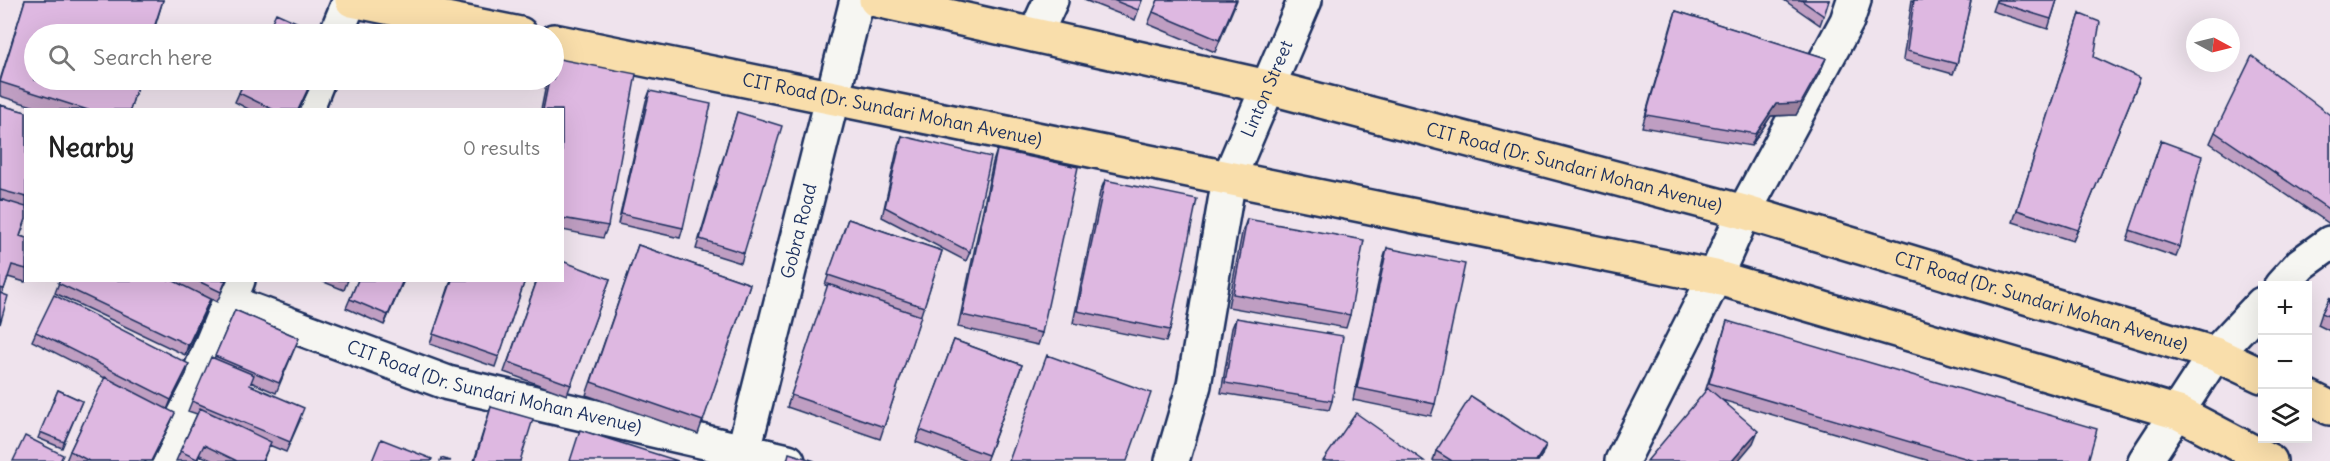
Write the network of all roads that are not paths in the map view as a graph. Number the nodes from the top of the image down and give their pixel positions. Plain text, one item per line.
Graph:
1 (351, 0) edge
2 (857, 0) edge
3 (876, 0) edge
4 (1051, 0) edge
5 (1305, 0) edge
6 (1854, 0) edge
7 (340, 24) edge
8 (470, 24) edge
9 (1035, 35) junction
10 (564, 43) edge
11 (1268, 87) junction
12 (314, 90) edge
13 (833, 99) junction
14 (307, 108) edge
15 (1229, 178) junction
16 (1744, 212) junction
17 (2330, 243) edge
18 (1715, 277) junction
19 (2285, 281) edge
20 (233, 291) edge
21 (2258, 308) edge
22 (2215, 354) junction
23 (2258, 374) edge
24 (2312, 399) edge
25 (2330, 408) edge
26 (2179, 413) junction
27 (743, 455) edge
28 (163, 461) edge
29 (788, 461) edge
30 (1172, 461) edge
31 (1622, 461) edge
32 (2145, 461) edge
33 (2270, 461) edge

1 - 7 street
1 - 8 main road
2 - 13 street, Gobra Road
3 - 9 main road, CIT Road (Dr. Sundari Mohan Avenue)
4 - 9 street
5 - 11 street, Linton Street
6 - 16 street
9 - 11 main road, CIT Road (Dr. Sundari Mohan Avenue)
10 - 13 main road, CIT Road (Dr. Sundari Mohan Avenue)
11 - 15 street, Linton Street
11 - 16 main road, CIT Road (Dr. Sundari Mohan Avenue)
12 - 14 street
13 - 15 main road, CIT Road (Dr. Sundari Mohan Avenue)
13 - 27 street, Gobra Road
15 - 18 main road, CIT Road (Dr. Sundari Mohan Avenue)
15 - 30 street
16 - 18 street
16 - 22 main road, CIT Road (Dr. Sundari Mohan Avenue)
17 - 19 street
18 - 26 main road, CIT Road (Dr. Sundari Mohan Avenue)
18 - 31 street
20 - 27 street, CIT Road (Dr. Sundari Mohan Avenue)
20 - 28 street
21 - 22 street
22 - 23 main road, CIT Road (Dr. Sundari Mohan Avenue)
22 - 26 street
24 - 25 main road
26 - 32 street
26 - 33 main road, CIT Road (Dr. Sundari Mohan Avenue)
27 - 29 street, CIT Road (Dr. Sundari Mohan Avenue)

